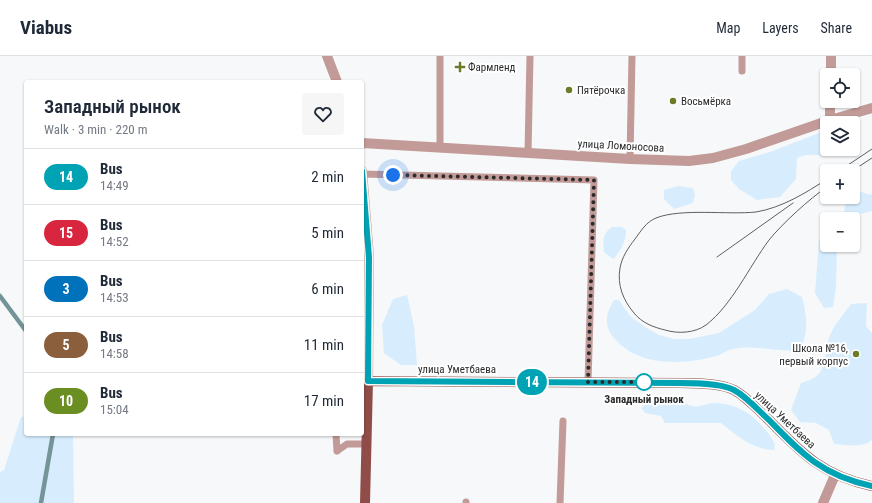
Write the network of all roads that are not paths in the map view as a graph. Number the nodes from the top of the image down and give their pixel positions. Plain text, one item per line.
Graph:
1 (327, 56) edge
2 (440, 56) edge
3 (530, 56) edge
4 (632, 56) edge
5 (742, 56) edge
6 (831, 56) edge
7 (831, 68) edge
8 (742, 71) dead end
9 (336, 80) edge
10 (872, 108) edge
11 (844, 116) edge
12 (820, 123) edge
13 (364, 143) edge
14 (440, 148) junction
15 (528, 153) junction
16 (630, 159) junction
17 (364, 174) edge
18 (364, 198) edge
19 (368, 381) junction
20 (588, 382) junction
21 (563, 421) dead end
22 (336, 436) edge
23 (366, 444) junction
24 (835, 475) junction
25 (872, 486) edge
26 (365, 503) edge
27 (560, 503) edge
28 (823, 503) edge

1 - 9 street
2 - 14 lane
3 - 15 lane
4 - 16 lane
5 - 8 lane
6 - 7 street
10 - 11 street, улица Ломоносова
12 - 16 street, улица Ломоносова
13 - 14 street, улица Ломоносова
14 - 15 street, улица Ломоносова
15 - 16 street, улица Ломоносова
17 - 20 lane
18 - 19 street
19 - 20 main road, улица Уметбаева
19 - 23 main road
20 - 24 main road, улица Уметбаева
21 - 27 lane
22 - 23 lane
23 - 26 main road
24 - 25 main road, улица Уметбаева
24 - 28 street

